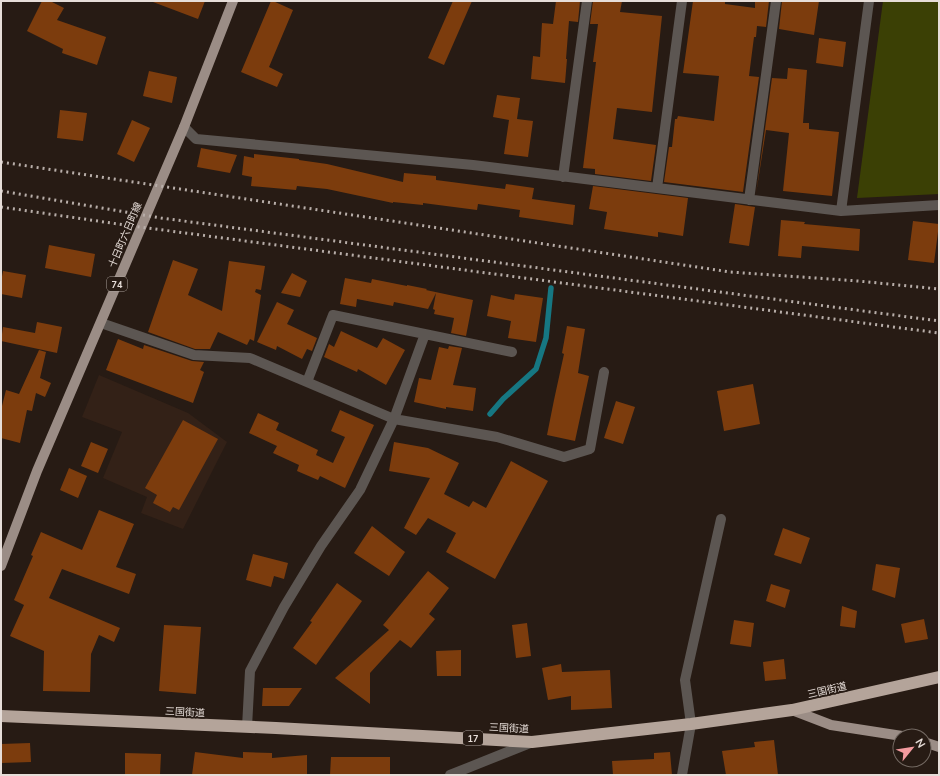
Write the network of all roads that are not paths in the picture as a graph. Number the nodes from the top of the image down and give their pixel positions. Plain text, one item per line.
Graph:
1 (233, 1) edge
2 (587, 1) edge
3 (682, 1) edge
4 (776, 1) edge
5 (869, 1) edge
6 (184, 127) junction
7 (563, 177) junction
8 (657, 188) junction
9 (749, 200) junction
10 (939, 205) edge
11 (841, 211) junction
12 (101, 322) junction
13 (426, 334) junction
14 (512, 352) dead end
15 (604, 372) dead end
16 (307, 382) junction
17 (394, 419) junction
18 (721, 519) dead end
19 (5, 548) edge
20 (1, 566) edge
21 (939, 677) edge
22 (792, 710) junction
23 (1, 716) edge
24 (691, 724) junction
25 (246, 726) junction
26 (892, 734) edge
27 (532, 742) junction
28 (450, 775) edge
29 (682, 775) edge

1 - 6 main road, 十日町六日町線 / 74
2 - 7 street
3 - 8 street
4 - 9 street
5 - 11 street
6 - 7 street
6 - 12 main road, 十日町六日町線 / 74
7 - 8 street
8 - 9 street
9 - 11 street
10 - 11 street
12 - 16 street
12 - 19 main road, 十日町六日町線 / 74
13 - 14 street
13 - 16 street
13 - 17 street
15 - 17 street
16 - 17 street
17 - 25 street
18 - 24 street
19 - 20 main road, 十日町六日町線 / 74
21 - 22 highway, 三国街道 / 17
22 - 24 highway, 三国街道 / 17
22 - 26 main road
23 - 25 highway, 三国街道 / 17
24 - 27 highway, 三国街道 / 17
24 - 29 street
25 - 27 highway, 三国街道 / 17
27 - 28 street

